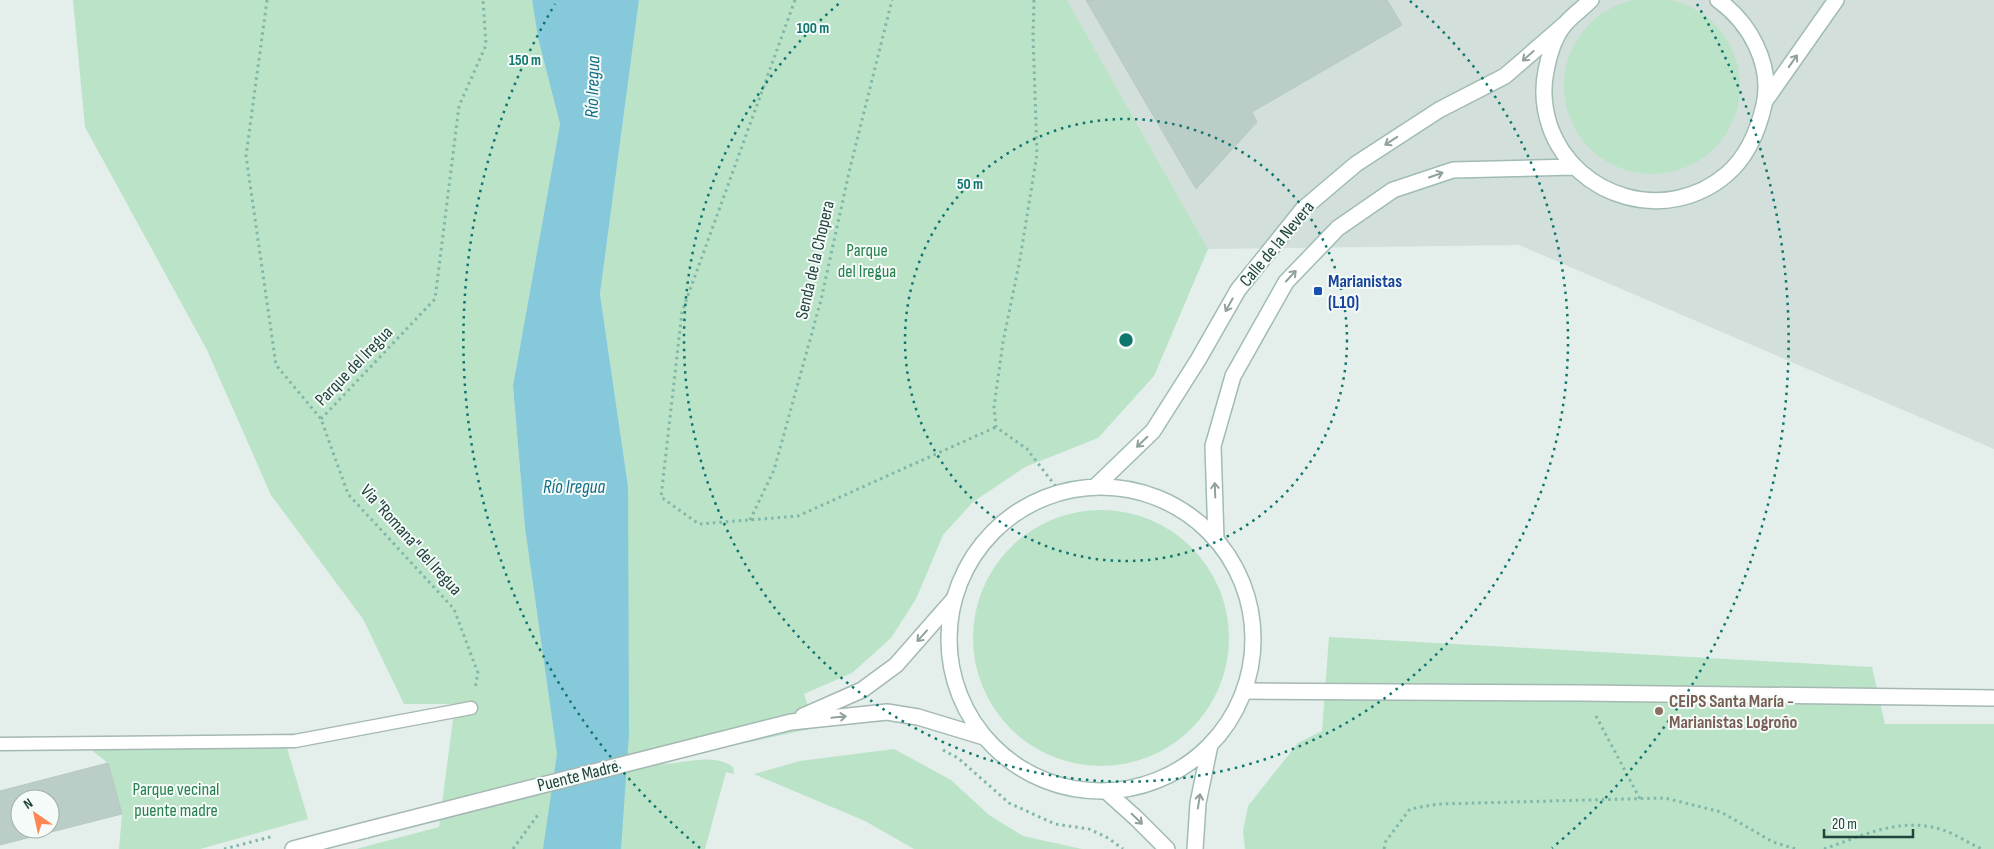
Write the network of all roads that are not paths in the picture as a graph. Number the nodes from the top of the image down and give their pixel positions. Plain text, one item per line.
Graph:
1 (1591, 0) edge
2 (1718, 0) edge
3 (1836, 0) edge
4 (1565, 24) junction
5 (1765, 101) junction
6 (1574, 167) junction
7 (1096, 487) junction
8 (1216, 539) junction
9 (954, 599) junction
10 (1244, 691) junction
11 (1994, 698) edge
12 (471, 708) road end
13 (791, 722) junction
14 (984, 737) junction
15 (0, 744) edge
16 (1210, 745) junction
17 (1106, 791) junction
18 (293, 849) edge
19 (1166, 849) edge
20 (1195, 849) edge

1 - 4 main road, Calle de la Nevera
2 - 5 main road
5 -> 3 main road
4 - 6 main road
4 -> 7 main road, Calle de la Nevera
5 - 6 main road
8 -> 6 main road, Calle de la Nevera
7 - 8 main road
7 - 9 main road
8 - 10 main road
9 -> 13 main road
9 - 14 main road
10 - 11 main road
10 - 16 main road
12 - 15 lane
13 -> 14 main road
13 - 18 main road, Puente Madre, bridge
14 - 17 main road
16 - 17 main road
20 -> 16 main road
17 -> 19 main road

